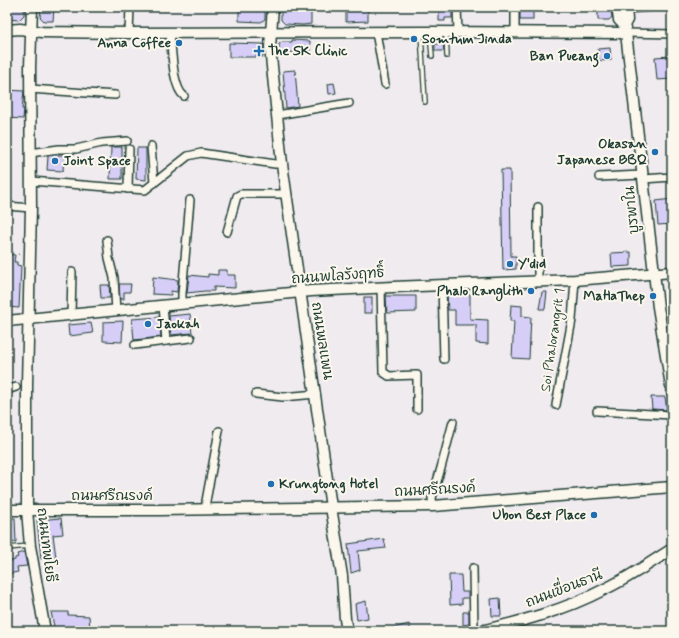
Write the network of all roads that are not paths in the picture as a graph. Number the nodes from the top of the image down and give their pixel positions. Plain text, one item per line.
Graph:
1 (32, 7) edge
2 (130, 7) edge
3 (273, 7) edge
4 (458, 7) edge
5 (515, 7) edge
6 (617, 7) edge
7 (626, 7) edge
8 (625, 29) junction
9 (7, 30) edge
10 (31, 30) junction
11 (376, 32) junction
12 (425, 32) junction
13 (446, 32) junction
14 (458, 32) junction
15 (515, 32) junction
16 (129, 33) junction
17 (170, 33) junction
18 (271, 33) junction
19 (672, 34) edge
20 (432, 56) dead end
21 (447, 56) dead end
22 (385, 84) dead end
23 (30, 89) junction
24 (115, 95) dead end
25 (184, 96) dead end
26 (425, 102) dead end
27 (349, 103) dead end
28 (277, 115) junction
29 (127, 141) dead end
30 (151, 146) dead end
31 (129, 149) dead end
32 (30, 153) junction
33 (282, 164) junction
34 (599, 177) dead end
35 (643, 177) junction
36 (672, 177) edge
37 (31, 180) junction
38 (154, 183) junction
39 (128, 189) junction
40 (286, 194) junction
41 (190, 200) dead end
42 (7, 206) edge
43 (538, 207) dead end
44 (31, 208) junction
45 (227, 232) dead end
46 (107, 240) dead end
47 (72, 272) dead end
48 (672, 272) edge
49 (654, 274) junction
50 (574, 280) junction
51 (538, 281) junction
52 (442, 285) junction
53 (381, 287) junction
54 (300, 292) junction
55 (182, 304) junction
56 (163, 306) junction
57 (116, 311) junction
58 (71, 316) junction
59 (29, 320) junction
60 (7, 321) edge
61 (190, 338) dead end
62 (166, 341) junction
63 (135, 345) dead end
64 (444, 359) dead end
65 (16, 387) dead end
66 (7, 390) edge
67 (672, 392) edge
68 (256, 394) dead end
69 (316, 394) junction
70 (556, 405) dead end
71 (417, 409) dead end
72 (597, 411) dead end
73 (672, 415) edge
74 (452, 422) dead end
75 (219, 431) dead end
76 (672, 488) edge
77 (433, 506) junction
78 (331, 507) junction
79 (206, 509) junction
80 (7, 510) edge
81 (27, 510) junction
82 (30, 546) junction
83 (7, 548) edge
84 (671, 553) edge
85 (473, 568) dead end
86 (45, 631) edge
87 (347, 631) edge
88 (474, 631) edge
89 (481, 631) edge

1 - 10 street, ถนนเทพโยธี
2 - 16 street
3 - 18 street, ถนนพลแพน
4 - 14 street
5 - 15 street
6 - 8 street, บูรพาใน
7 - 8 street, บูรพาใน
8 - 15 street
8 - 19 street
8 - 35 street, บูรพาใน
9 - 10 street
10 - 16 street
10 - 23 street, ถนนเทพโยธี
11 - 12 street
11 - 18 street
11 - 22 street
12 - 13 street
12 - 20 lane
12 - 26 lane
13 - 14 street
13 - 21 lane
14 - 15 street
16 - 17 street
17 - 18 street
17 - 25 street
18 - 28 street, ถนนพลแพน
23 - 24 street
23 - 32 street, ถนนเทพโยธี
27 - 28 street
28 - 33 street, ถนนพลแพน
29 - 32 street
30 - 38 street
31 - 39 street
32 - 37 street, ถนนเทพโยธี
33 - 38 street
33 - 40 street, ถนนพลแพน
34 - 35 street
35 - 36 street
35 - 49 street, บูรพาใน
37 - 39 street
37 - 44 street, ถนนเทพโยธี
38 - 39 street
40 - 45 street
40 - 54 street, ถนนพลแพน
41 - 55 street
42 - 44 street
43 - 51 street
44 - 59 street, ถนนเทพโยธี
46 - 57 street
47 - 58 street
48 - 49 street, ถนนพโลรังฤทธิ์
49 - 50 street, ถนนพโลรังฤทธิ์
49 - 67 street, บูรพาใน
50 - 51 street, ถนนพโลรังฤทธิ์
50 - 70 street, Soi Phalorangrit 1
51 - 52 street, ถนนพโลรังฤทธิ์
52 - 53 street, ถนนพโลรังฤทธิ์
52 - 64 street
53 - 54 street, ถนนพโลรังฤทธิ์
53 - 71 street
54 - 55 street, ถนนพโลรังฤทธิ์
54 - 69 street, ถนนพลแพน
55 - 56 street, ถนนพโลรังฤทธิ์
56 - 57 street, ถนนพโลรังฤทธิ์
56 - 62 street
57 - 58 street, ถนนพโลรังฤทธิ์
58 - 59 street, ถนนพโลรังฤทธิ์
59 - 60 street, ถนนพโลรังฤทธิ์
59 - 81 street, ถนนเทพโยธี
61 - 62 street
62 - 63 street
65 - 66 street
68 - 69 street
69 - 78 street, ถนนพลแพน
72 - 73 street
74 - 77 street
75 - 79 street
76 - 77 street, ถนนศรีณรงค์
77 - 78 street, ถนนศรีณรงค์
78 - 79 street, ถนนศรีณรงค์
78 - 87 street, ถนนพลแพน
79 - 81 street, ถนนศรีณรงค์
80 - 81 street, ถนนศรีณรงค์
81 - 82 street, ถนนเทพโยธี
82 - 83 lane
82 - 86 street, ถนนเทพโยธี
84 - 89 street, ถนนเขื่อนธานี
85 - 88 street

